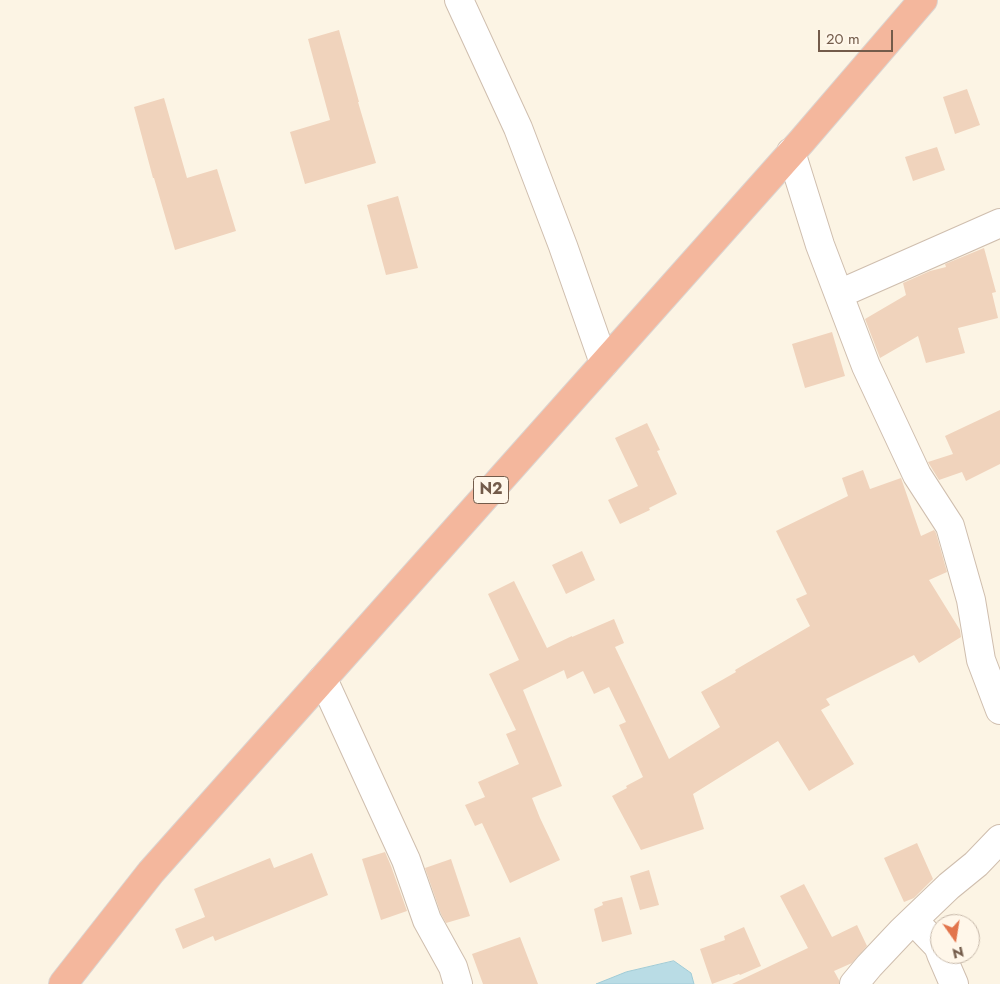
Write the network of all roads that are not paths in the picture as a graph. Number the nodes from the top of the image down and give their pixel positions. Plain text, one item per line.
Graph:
1 (459, 0) edge
2 (923, 0) edge
3 (791, 152) junction
4 (1000, 223) edge
5 (839, 294) junction
6 (604, 363) junction
7 (323, 679) junction
8 (1000, 710) edge
9 (1000, 839) edge
10 (914, 920) junction
11 (930, 937) edge
12 (946, 964) edge
13 (63, 984) edge
14 (458, 984) edge
15 (854, 984) edge
16 (954, 984) edge

1 - 6 street
2 - 3 highway, N2
3 - 5 street
3 - 6 highway, N2
4 - 5 street
5 - 8 street
6 - 7 highway, N2
7 - 13 highway, N2
7 - 14 street
9 - 10 street
10 - 11 street
10 - 15 street
12 - 16 street

